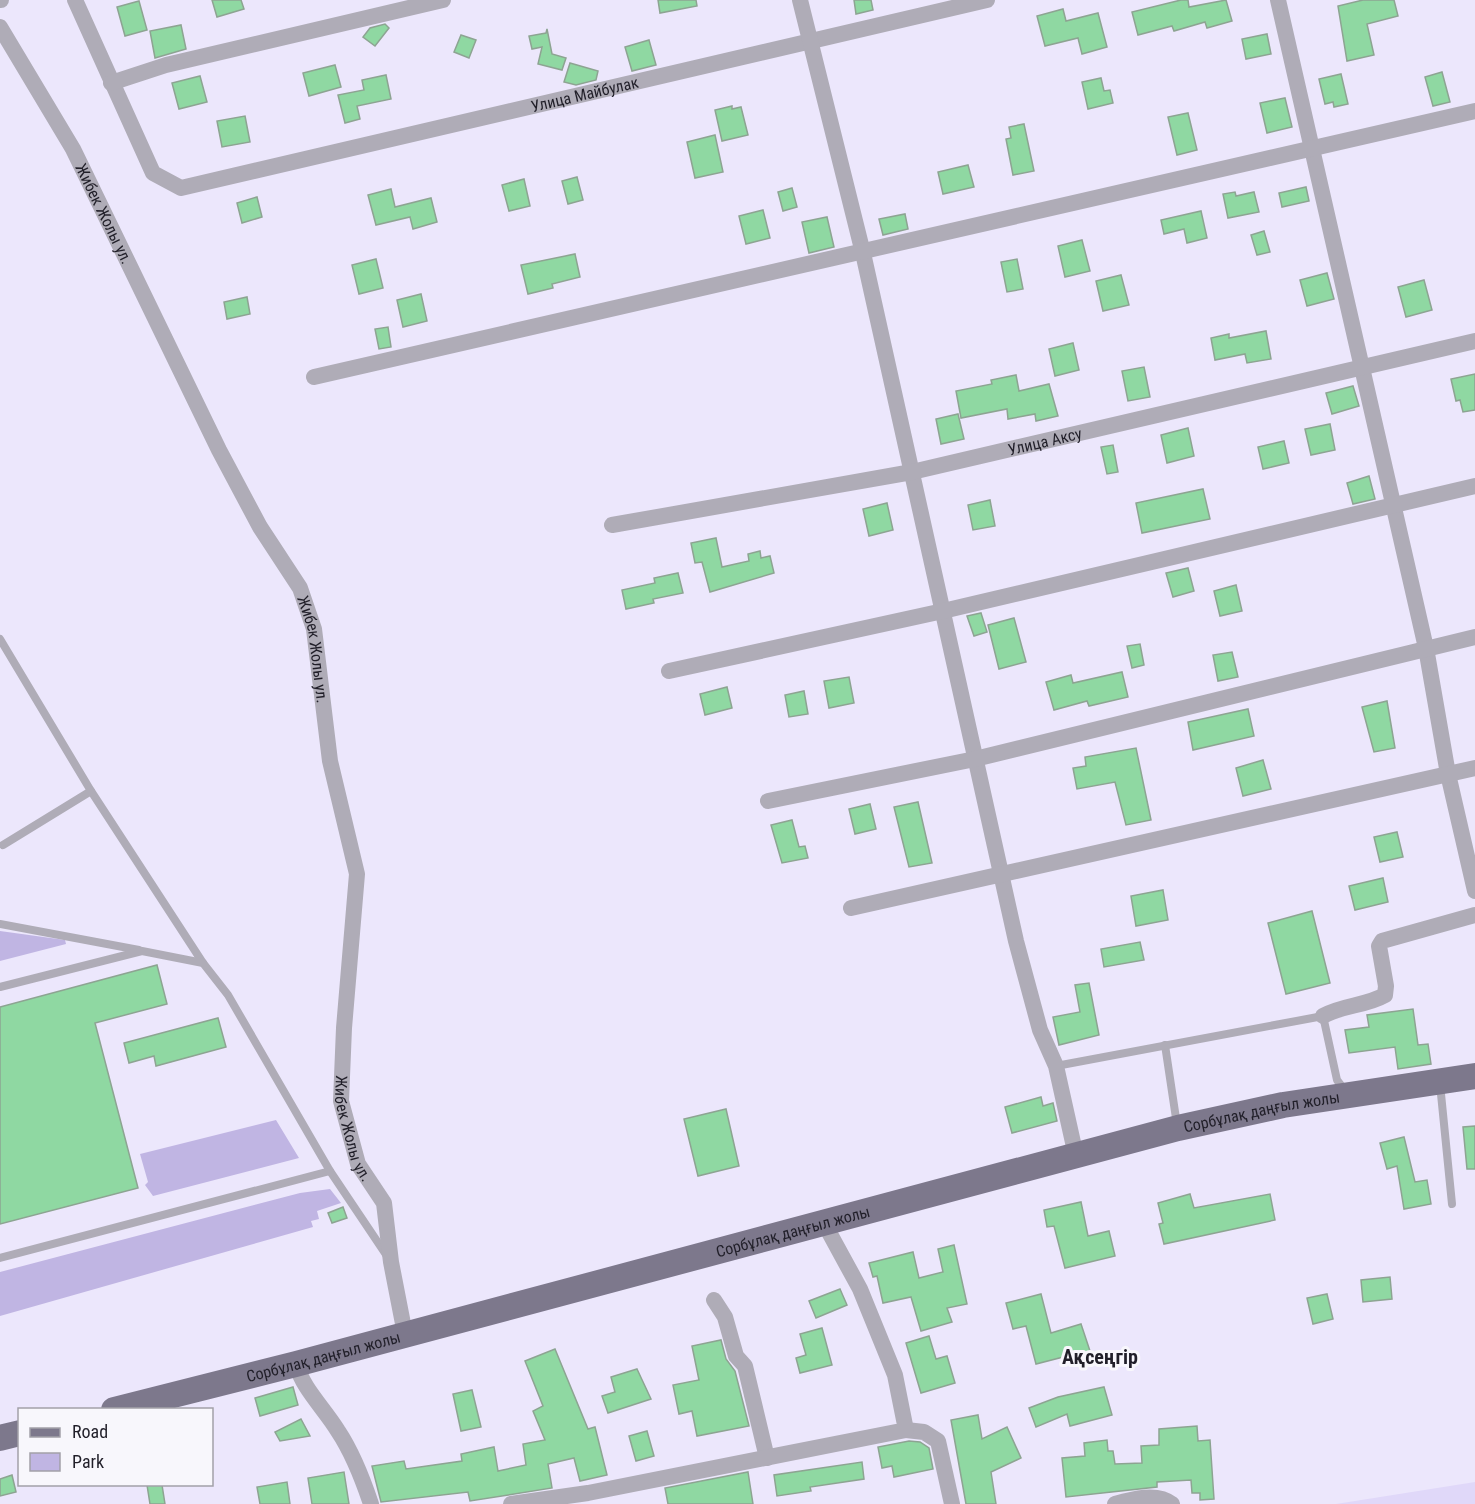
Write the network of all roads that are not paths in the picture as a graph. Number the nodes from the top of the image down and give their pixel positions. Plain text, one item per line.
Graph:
1 (75, 0) edge
2 (443, 0) edge
3 (800, 0) edge
4 (987, 0) edge
5 (1278, 0) edge
6 (0, 27) edge
7 (811, 42) junction
8 (111, 83) junction
9 (1475, 111) edge
10 (1312, 150) junction
11 (863, 253) junction
12 (1475, 341) edge
13 (1360, 368) junction
14 (314, 377) dead end
15 (912, 472) junction
16 (1475, 486) edge
17 (1394, 505) junction
18 (612, 525) dead end
19 (943, 611) junction
20 (1475, 637) edge
21 (0, 639) edge
22 (1426, 648) junction
23 (669, 671) dead end
24 (975, 759) junction
25 (1475, 768) edge
26 (1448, 774) junction
27 (90, 791) junction
28 (768, 801) dead end
29 (3, 844) dead end
30 (1001, 876) junction
31 (1475, 891) edge
32 (851, 908) dead end
33 (1475, 915) edge
34 (0, 924) edge
35 (142, 951) junction
36 (203, 963) junction
37 (0, 987) edge
38 (1323, 1016) junction
39 (1165, 1045) junction
40 (1056, 1066) junction
41 (1475, 1076) edge
42 (1440, 1080) junction
43 (1348, 1094) junction
44 (1178, 1128) junction
45 (1076, 1156) junction
46 (330, 1171) junction
47 (1452, 1204) dead end
48 (824, 1223) junction
49 (0, 1258) edge
50 (391, 1262) junction
51 (714, 1300) dead end
52 (405, 1334) junction
53 (296, 1364) junction
54 (122, 1408) edge
55 (906, 1430) junction
56 (18, 1434) edge
57 (0, 1438) edge
58 (768, 1458) junction
59 (370, 1504) edge
60 (510, 1504) edge
61 (952, 1504) edge
62 (1115, 1504) edge
63 (1172, 1504) edge

1 - 8 street
2 - 8 street
3 - 7 street
4 - 7 street, Улица Майбулак
5 - 10 street
6 - 50 street, Жибек Жолы ул.
7 - 8 street, Улица Майбулак
7 - 11 street
9 - 10 street
10 - 11 street
10 - 13 street
11 - 14 street
11 - 15 street
12 - 13 street, Улица Аксу
13 - 15 street, Улица Аксу
13 - 17 street
15 - 18 street, Улица Аксу
15 - 19 street
16 - 17 street
17 - 19 street
17 - 22 street
19 - 23 street
19 - 24 street
20 - 22 street
21 - 27 lane
22 - 24 street
22 - 26 street
24 - 28 street
24 - 30 street
25 - 26 street
26 - 30 street
26 - 31 street
27 - 29 lane
27 - 36 lane
30 - 32 street
30 - 40 street
33 - 38 street
34 - 35 lane
35 - 36 lane
35 - 37 lane
36 - 46 lane
38 - 39 lane
38 - 43 lane
39 - 40 lane
39 - 44 lane
40 - 45 street
41 - 42 main road, Сорбұлақ даңғыл жолы
42 - 43 main road, Сорбұлақ даңғыл жолы
42 - 47 lane
43 - 44 main road, Сорбұлақ даңғыл жолы
44 - 45 main road, Сорбұлақ даңғыл жолы
45 - 48 main road, Сорбұлақ даңғыл жолы
46 - 49 lane
46 - 50 lane
48 - 52 main road, Сорбұлақ даңғыл жолы
48 - 55 street
50 - 52 street, Жибек Жолы ул.
51 - 58 street
52 - 53 main road, Сорбұлақ даңғыл жолы
53 - 54 main road, Сорбұлақ даңғыл жолы
53 - 59 street
55 - 58 street
55 - 61 street
56 - 57 main road
58 - 60 street
62 - 63 street

